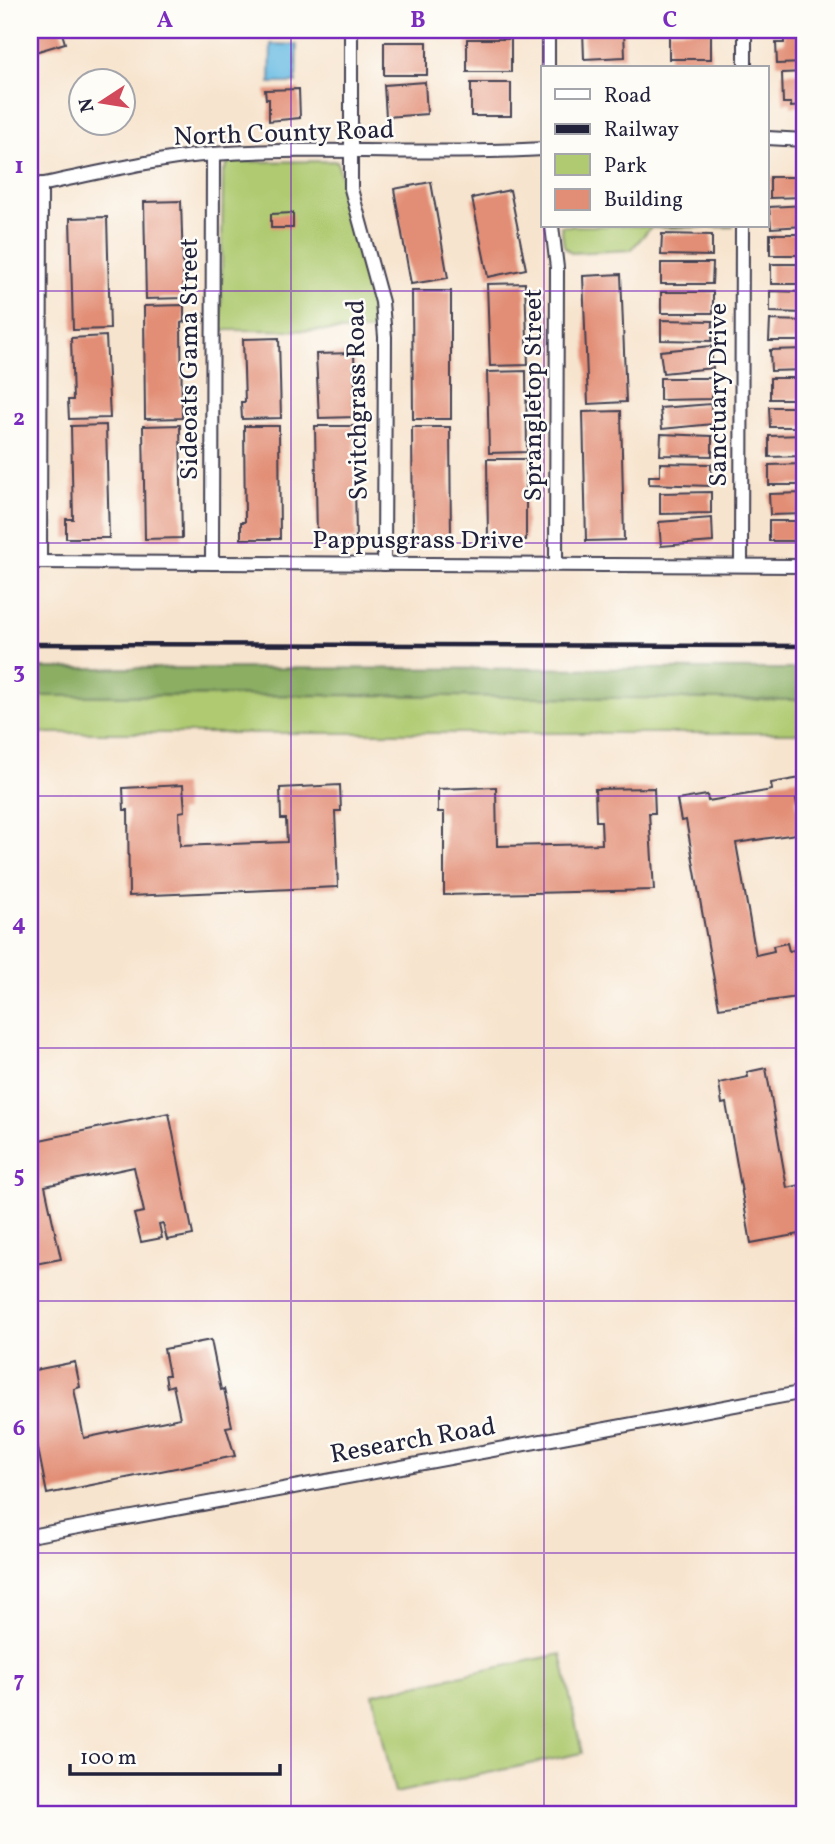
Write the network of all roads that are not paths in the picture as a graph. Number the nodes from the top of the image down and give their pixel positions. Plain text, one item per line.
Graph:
1 (351, 30) edge
2 (548, 30) edge
3 (746, 30) edge
4 (548, 66) edge
5 (745, 66) edge
6 (768, 138) edge
7 (805, 139) edge
8 (541, 149) edge
9 (350, 152) junction
10 (213, 155) junction
11 (35, 186) edge
12 (552, 228) edge
13 (742, 228) edge
14 (35, 562) edge
15 (212, 563) junction
16 (384, 564) junction
17 (556, 564) junction
18 (741, 565) junction
19 (805, 566) edge
20 (805, 1392) edge
21 (30, 1536) edge

1 - 9 street, Switchgrass Road
2 - 4 street
3 - 5 street
6 - 7 street
8 - 9 street, North County Road
9 - 10 street, North County Road
9 - 16 street, Switchgrass Road
10 - 11 street, North County Road
10 - 15 street, Sideoats Gama Street
11 - 14 street
12 - 17 street, Sprangletop Street
13 - 18 street, Sanctuary Drive
14 - 15 street, Pappusgrass Drive
15 - 16 street, Pappusgrass Drive
16 - 17 street, Pappusgrass Drive
17 - 18 street, Pappusgrass Drive
18 - 19 street, Pappusgrass Drive
20 - 21 street, Research Road

